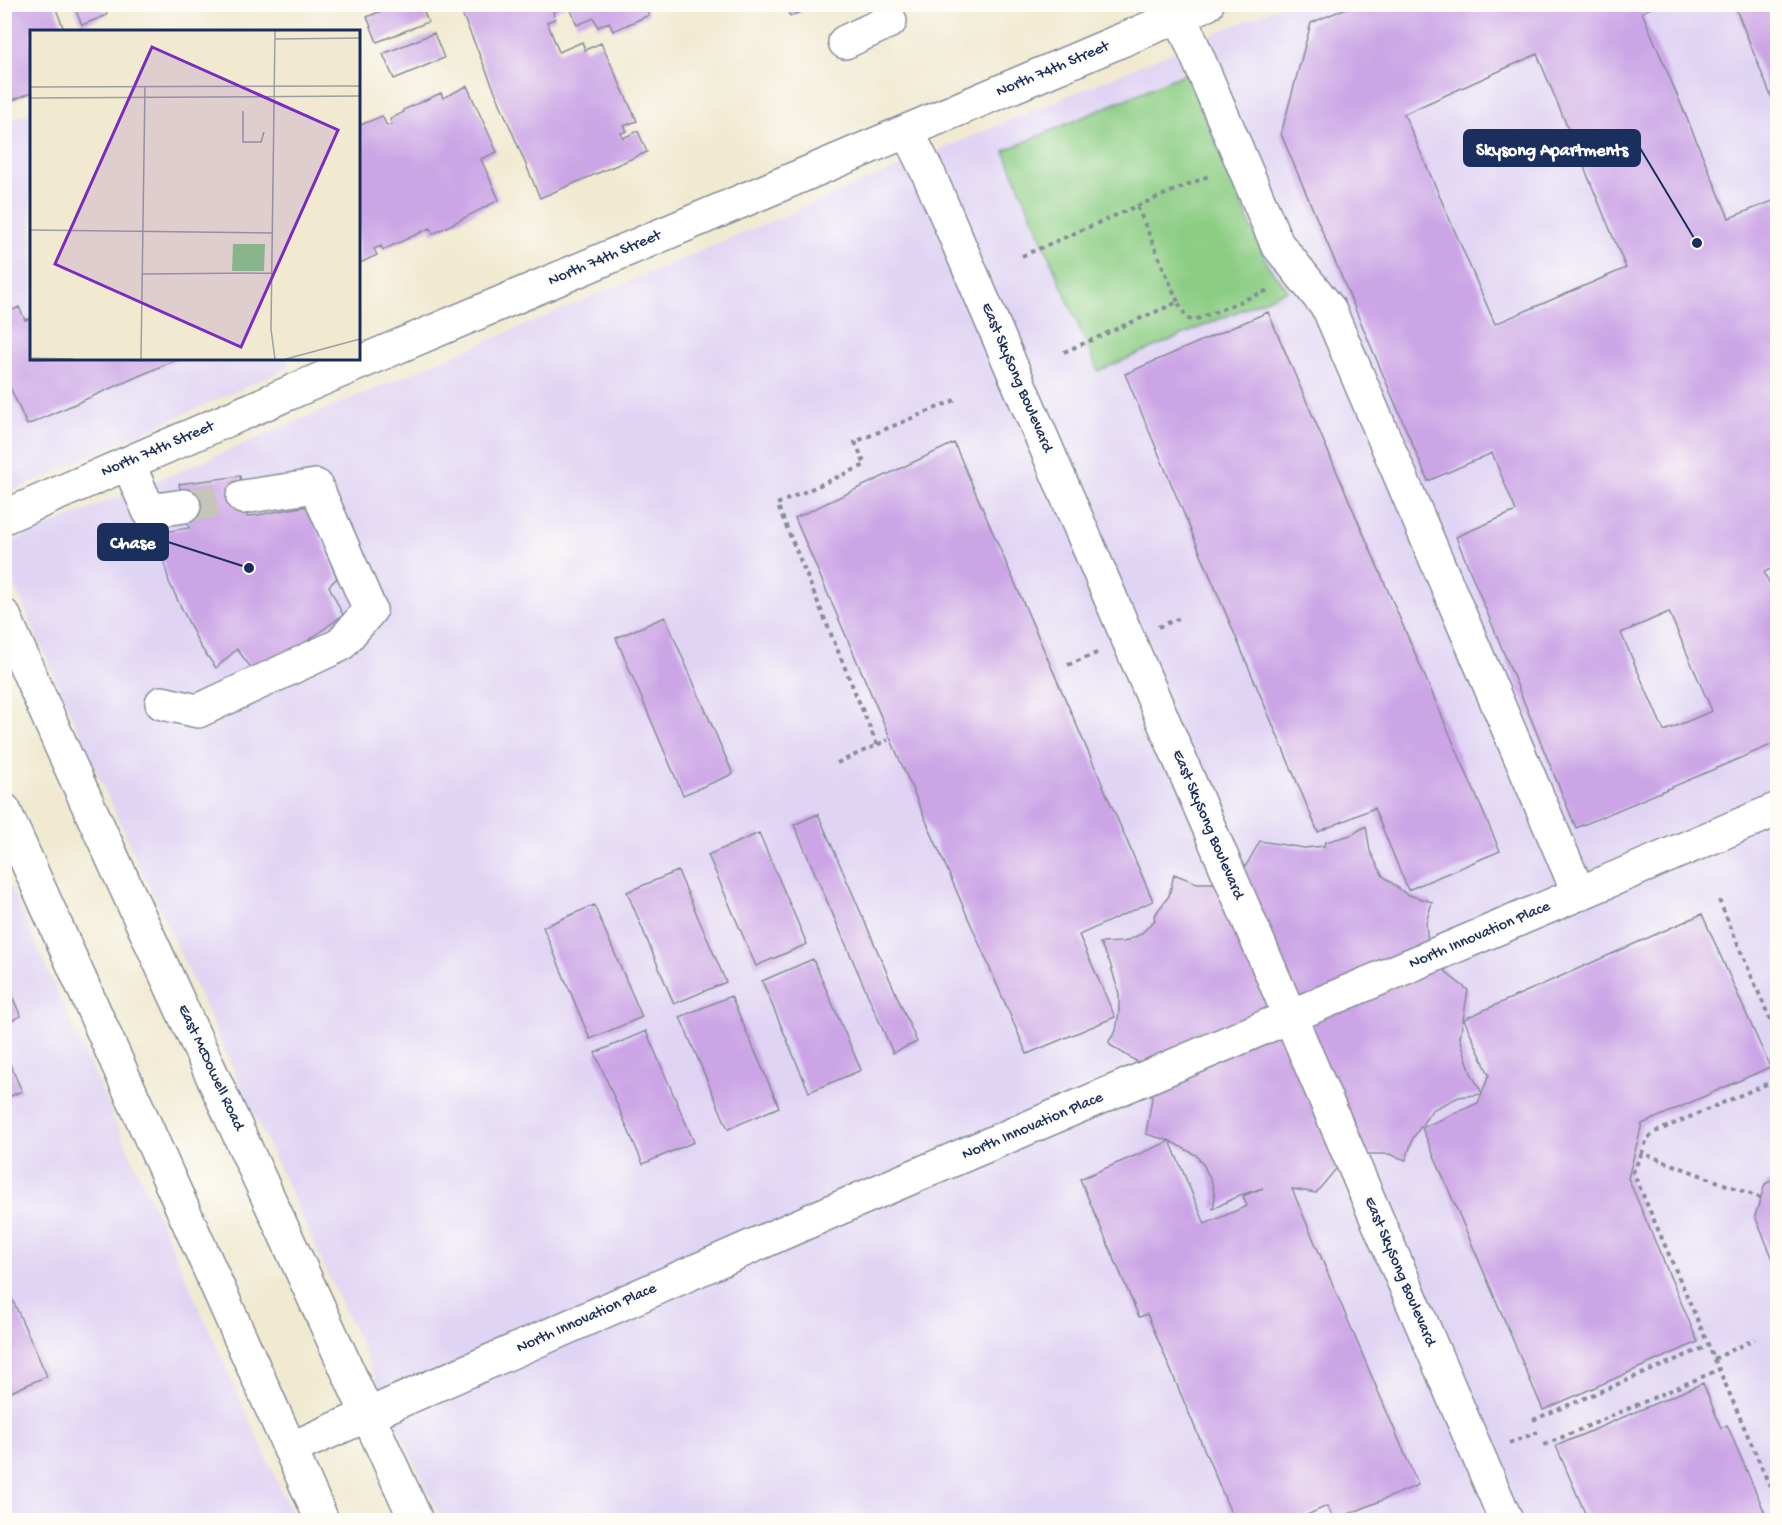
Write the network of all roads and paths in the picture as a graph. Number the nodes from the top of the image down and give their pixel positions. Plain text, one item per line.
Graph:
1 (1194, 10) edge
2 (890, 21) dead end
3 (845, 42) dead end
4 (907, 131) junction
5 (1242, 162) junction
6 (1137, 206) junction
7 (1022, 256) dead end
8 (1302, 276) junction
9 (1178, 302) junction
10 (1064, 352) dead end
11 (955, 400) dead end
12 (128, 463) junction
13 (243, 497) tunnel mouth
14 (184, 506) tunnel mouth
15 (4, 517) edge
16 (4, 616) edge
17 (162, 703) dead end
18 (888, 740) dead end
19 (877, 745) junction
20 (837, 763) dead end
21 (1778, 809) edge
22 (4, 810) edge
23 (1579, 894) junction
24 (1719, 900) dead end
25 (1289, 1018) junction
26 (1778, 1038) edge
27 (1778, 1079) edge
28 (1642, 1154) junction
29 (1761, 1198) dead end
30 (1755, 1339) dead end
31 (1708, 1346) junction
32 (1714, 1359) junction
33 (1718, 1370) junction
34 (369, 1415) junction
35 (1533, 1420) dead end
36 (1544, 1445) dead end
37 (290, 1449) junction
38 (1778, 1505) edge
39 (322, 1521) edge
40 (416, 1521) edge
41 (1506, 1521) edge

1 - 4 street, North 74th Street
1 - 5 street
2 - 3 street
4 - 12 street, North 74th Street
4 - 25 street, East SkySong Boulevard
5 - 6 path
5 - 8 street
6 - 7 path
6 - 9 path
8 - 9 path
8 - 23 street
9 - 10 path
11 - 19 path
12 - 14 street
12 - 15 street, North 74th Street
13 - 17 street
16 - 34 street, East McDowell Road
18 - 19 path
19 - 20 path
21 - 23 street, North Innovation Place
22 - 37 street
23 - 25 street, North Innovation Place
24 - 26 path
25 - 34 street, North Innovation Place
25 - 41 street, East SkySong Boulevard
27 - 28 path
28 - 29 path
28 - 31 path
30 - 32 path
31 - 32 path
31 - 35 path
32 - 33 path
33 - 36 path
33 - 38 path
34 - 37 street, North Innovation Place
34 - 40 street, East McDowell Road
37 - 39 street

